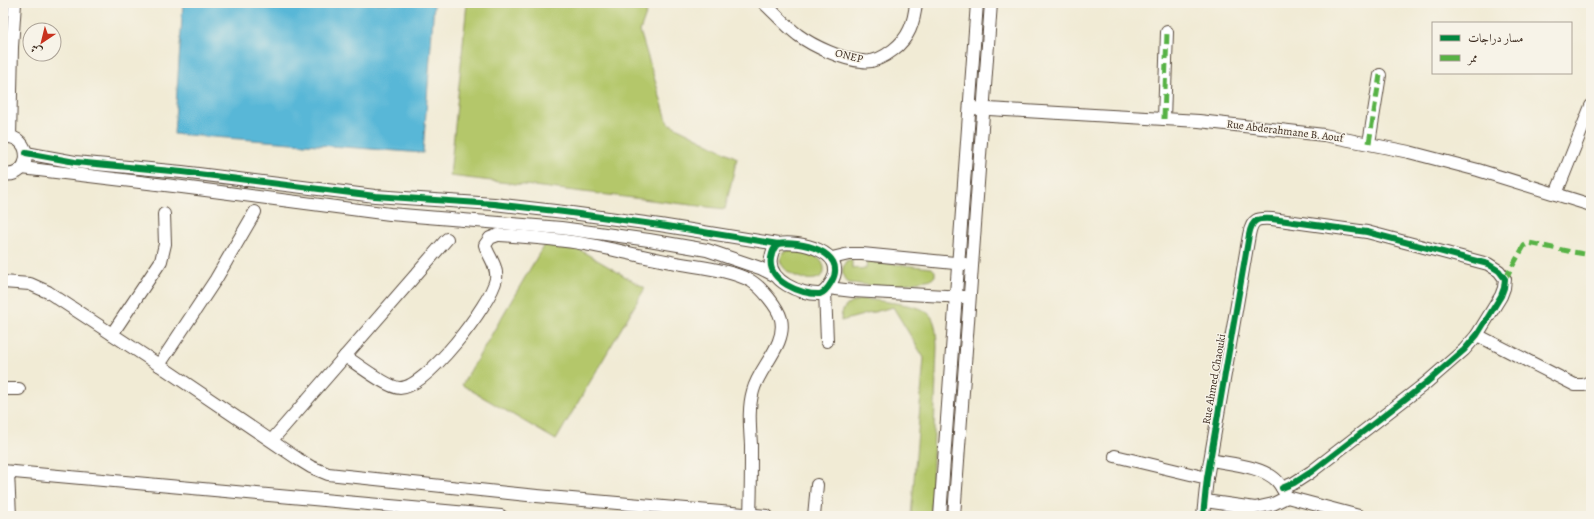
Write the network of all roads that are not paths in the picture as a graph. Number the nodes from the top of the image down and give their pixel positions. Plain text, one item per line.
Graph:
1 (15, 3) edge
2 (764, 3) edge
3 (916, 3) edge
4 (977, 3) edge
5 (991, 3) edge
6 (9, 17) edge
7 (1167, 32) dead end
8 (8, 46) edge
9 (1380, 75) dead end
10 (1591, 106) edge
11 (971, 108) junction
12 (984, 109) junction
13 (1164, 119) junction
14 (6, 137) edge
15 (1369, 143) junction
16 (26, 153) junction
17 (22, 168) junction
18 (3, 174) edge
19 (1556, 194) junction
20 (1591, 205) edge
21 (255, 212) dead end
22 (164, 214) dead end
23 (447, 239) dead end
24 (778, 244) junction
25 (832, 258) junction
26 (959, 263) junction
27 (973, 265) junction
28 (774, 275) junction
29 (3, 282) edge
30 (826, 289) junction
31 (956, 297) junction
32 (970, 298) junction
33 (112, 334) junction
34 (1477, 334) junction
35 (827, 341) dead end
36 (345, 356) junction
37 (159, 365) junction
38 (1591, 381) edge
39 (3, 389) edge
40 (19, 389) dead end
41 (272, 440) junction
42 (1115, 456) dead end
43 (1210, 460) junction
44 (6, 472) edge
45 (1207, 478) junction
46 (817, 485) dead end
47 (1284, 492) junction
48 (1205, 501) junction
49 (465, 514) edge
50 (750, 515) junction
51 (10, 516) edge
52 (501, 516) edge
53 (767, 516) edge
54 (814, 516) edge
55 (940, 516) edge
56 (954, 516) edge
57 (1203, 516) edge
58 (1359, 516) edge

1 - 6 street
2 - 3 street, ONEP
4 - 11 street
5 - 12 street
6 - 8 street
7 - 13 street
8 - 14 street
9 - 15 street
10 - 19 street
11 - 12 street, Rue Abderahmane B. Aouf
11 - 26 street
12 - 13 street, Rue Abderahmane B. Aouf
12 - 27 street
13 - 15 street, Rue Abderahmane B. Aouf
14 - 16 street
15 - 19 street, Rue Abderahmane B. Aouf
16 - 17 street
16 - 24 street
17 - 18 street
17 - 28 street
19 - 20 street, Rue Abderahmane B. Aouf
21 - 37 street
22 - 33 street
23 - 36 street
24 - 25 street
24 - 28 street
25 - 26 street
25 - 30 street
26 - 27 street
26 - 31 street
27 - 32 street
28 - 30 street
29 - 33 street
30 - 31 street
30 - 35 street
31 - 32 street
31 - 55 street
32 - 56 street
33 - 37 street
34 - 38 street
34 - 43 street, Rue Ahmed Chaouki
34 - 47 street
36 - 41 street
36 - 50 street
37 - 41 street
39 - 40 street
41 - 50 street
42 - 45 street
43 - 45 street, Rue Ahmed Chaouki
43 - 47 street
44 - 49 street
44 - 51 street
45 - 48 street, Rue Ahmed Chaouki
46 - 54 street
47 - 48 street
47 - 58 street
48 - 57 street, Rue Ahmed Chaouki
49 - 52 street
50 - 53 street

